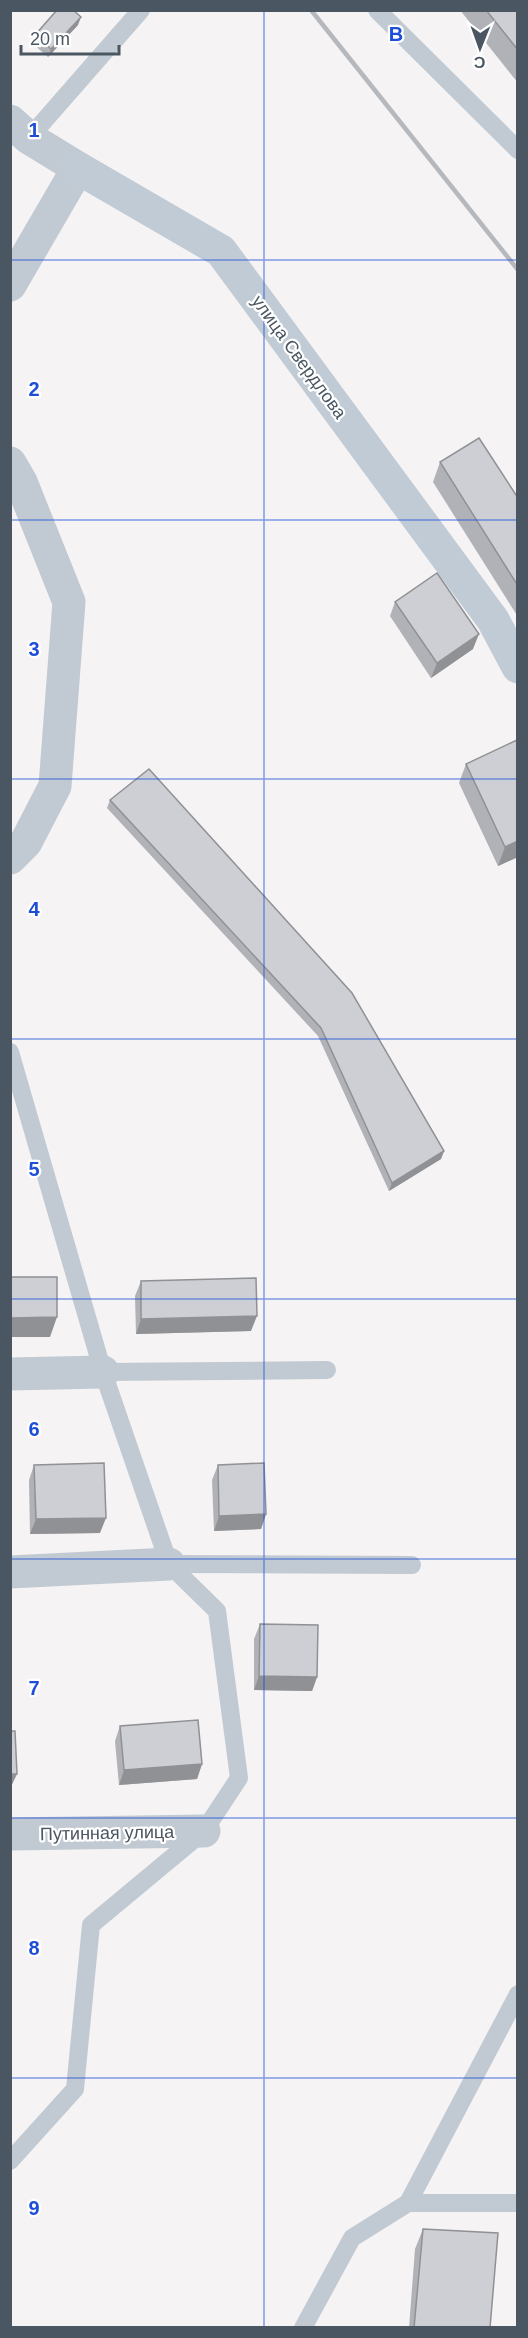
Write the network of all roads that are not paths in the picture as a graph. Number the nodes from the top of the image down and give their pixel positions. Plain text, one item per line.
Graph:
1 (141, 10) edge
2 (377, 10) edge
3 (20, 129) edge
4 (518, 150) edge
5 (78, 168) junction
6 (10, 285) edge
7 (10, 463) edge
8 (518, 667) edge
9 (10, 858) edge
10 (10, 1052) edge
11 (327, 1370) dead end
12 (103, 1372) junction
13 (10, 1374) edge
14 (169, 1564) junction
15 (412, 1565) dead end
16 (10, 1572) edge
17 (204, 1831) junction
18 (10, 1834) edge
19 (518, 1994) edge
20 (10, 2161) edge
21 (408, 2203) junction
22 (518, 2203) edge
23 (303, 2328) edge

1 - 3 lane
2 - 4 lane
3 - 5 street, улица Свердлова
5 - 6 street
5 - 8 street, улица Свердлова
7 - 9 street
10 - 12 lane
11 - 12 lane
12 - 13 street
12 - 14 lane
14 - 15 lane
14 - 16 street
14 - 17 lane
17 - 18 street, Путинная улица
17 - 20 lane
19 - 21 lane
21 - 22 lane
21 - 23 lane

